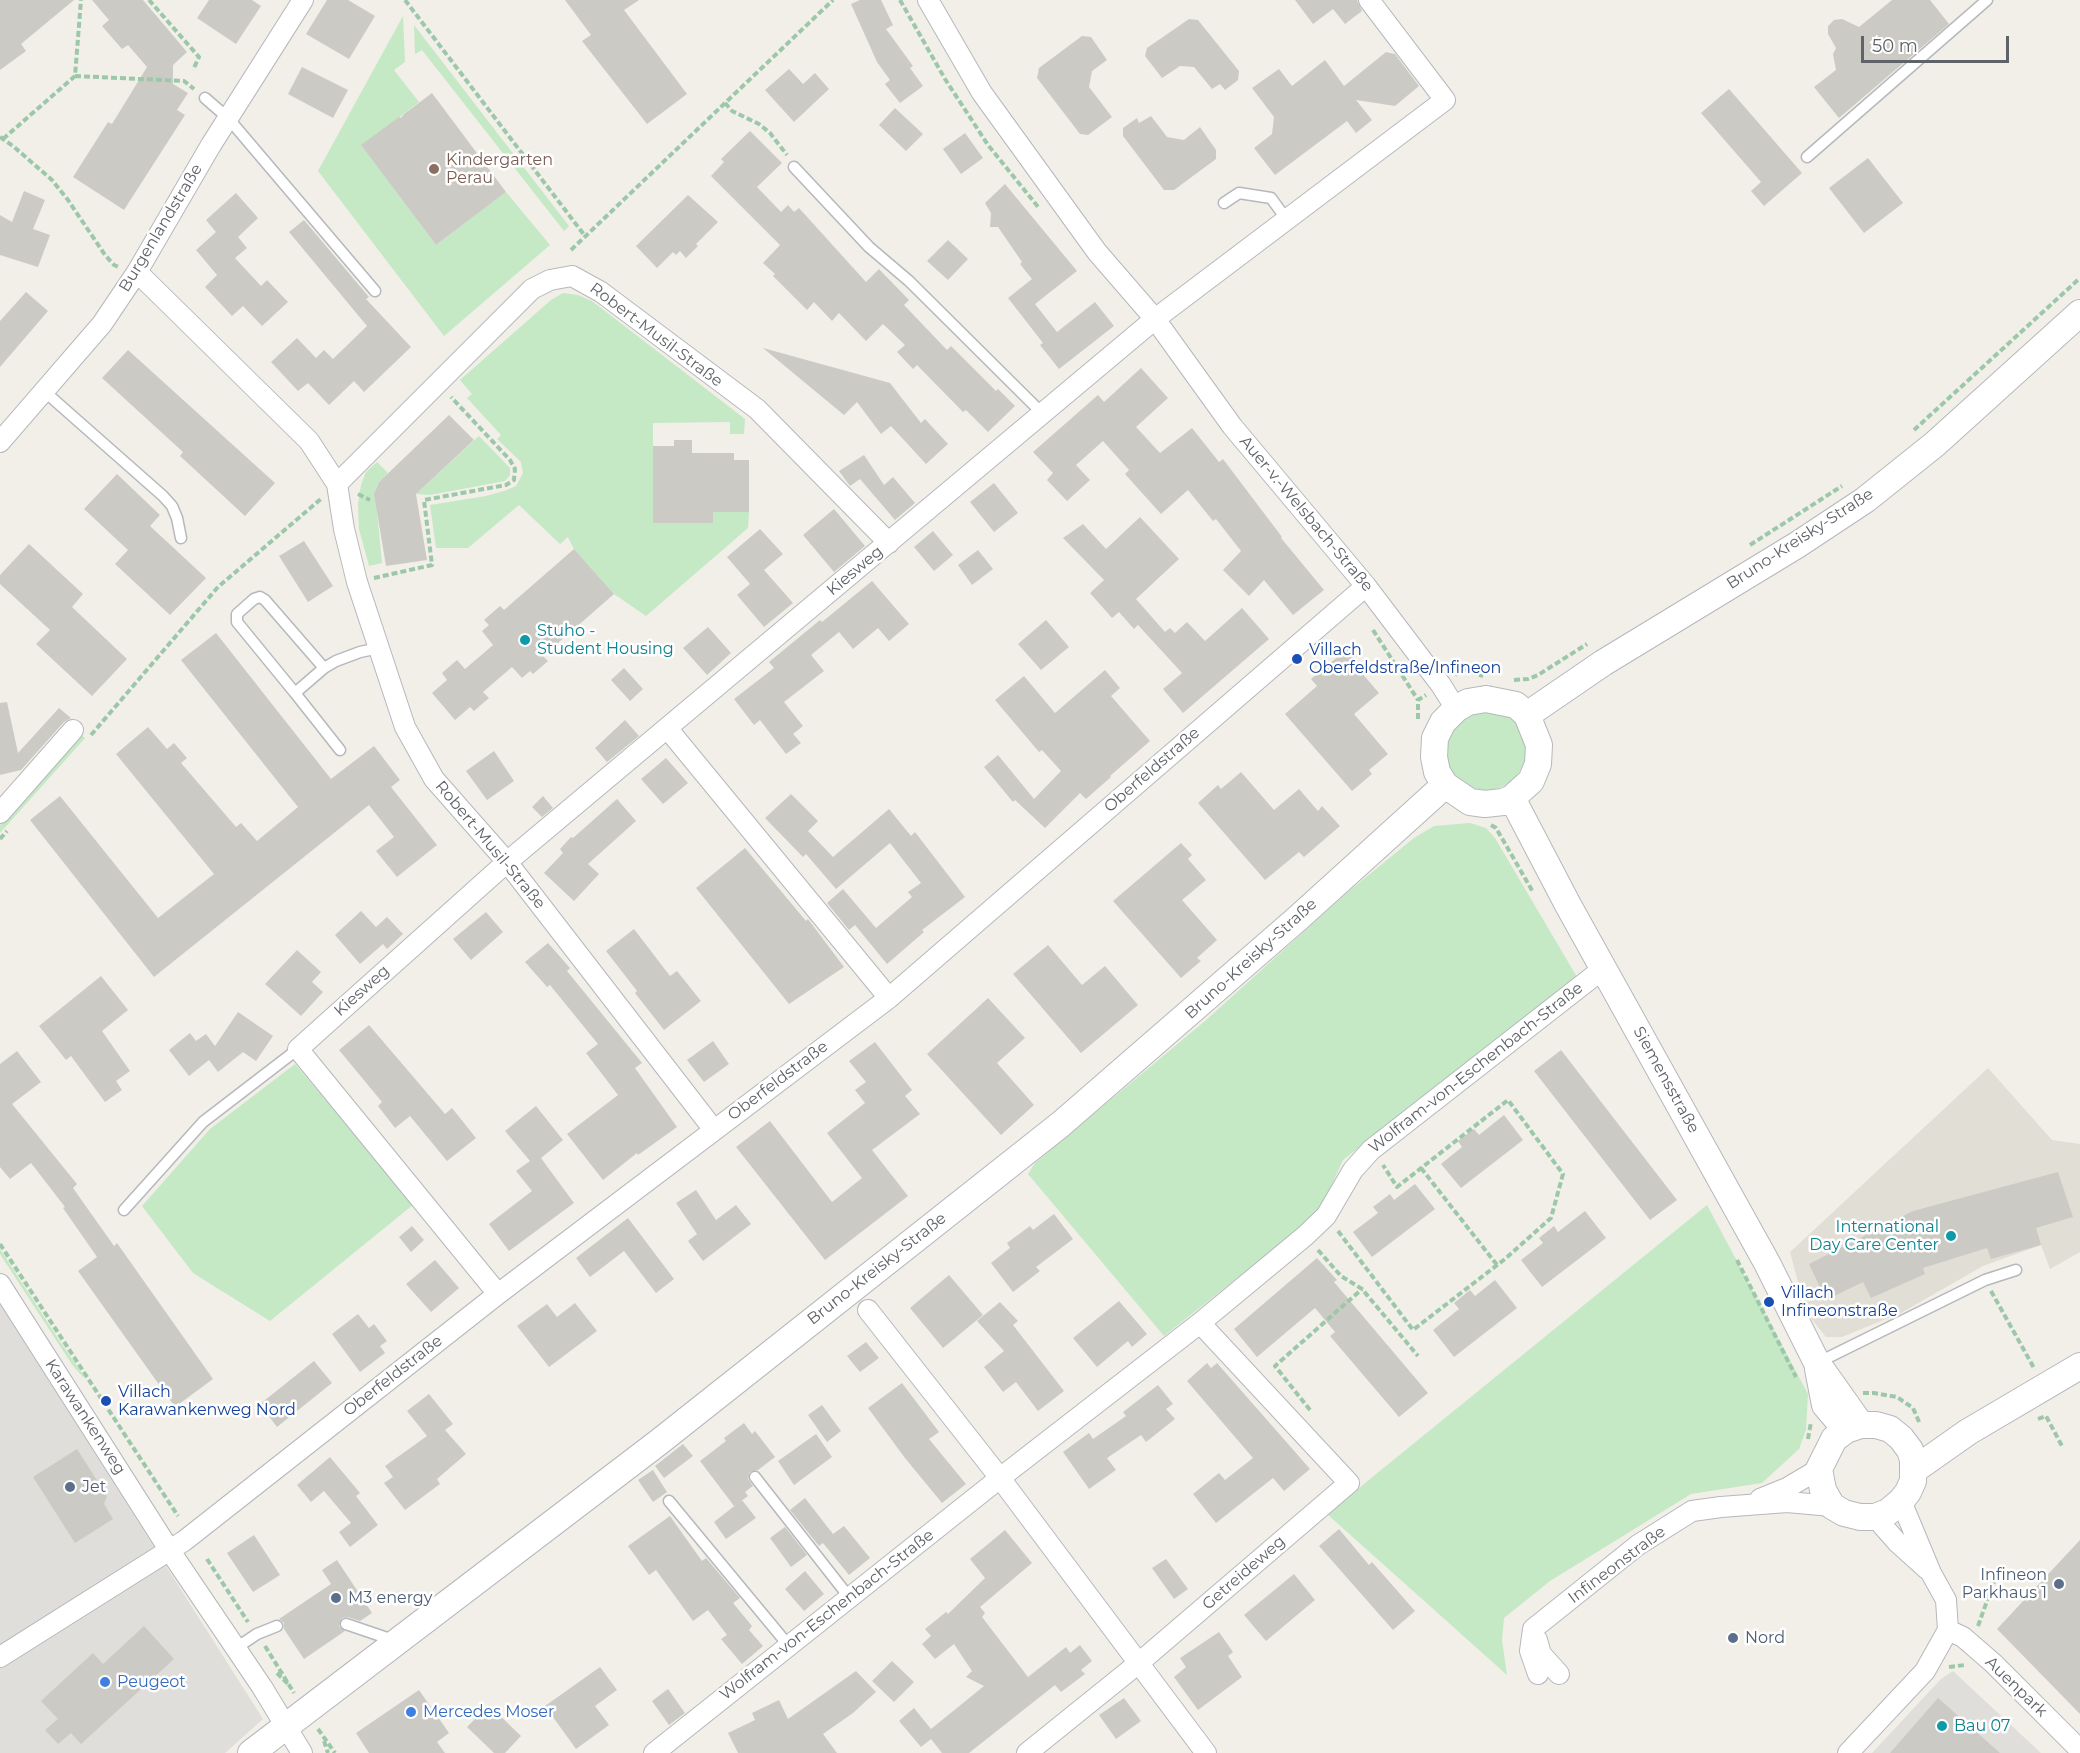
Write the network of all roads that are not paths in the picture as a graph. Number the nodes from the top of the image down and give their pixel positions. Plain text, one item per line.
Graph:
1 (303, 0) edge
2 (928, 0) edge
3 (1370, 0) edge
4 (1987, 0) edge
5 (205, 98) road end
6 (228, 118) junction
7 (1807, 157) dead end
8 (794, 167) road end
9 (1224, 203) dead end
10 (1287, 220) junction
11 (137, 272) junction
12 (375, 291) dead end
13 (2080, 313) edge
14 (1155, 319) junction
15 (44, 391) junction
16 (1043, 414) junction
17 (0, 442) edge
18 (337, 484) junction
19 (181, 538) dead end
20 (889, 543) junction
21 (1366, 586) junction
22 (380, 648) junction
23 (324, 668) junction
24 (295, 693) junction
25 (1456, 709) junction
26 (1527, 715) junction
27 (667, 728) junction
28 (80, 734) road end
29 (340, 750) dead end
30 (1444, 785) junction
31 (1512, 798) junction
32 (7, 818) edge
33 (507, 862) junction
34 (1604, 968) junction
35 (889, 998) junction
36 (298, 1049) junction
37 (714, 1130) junction
38 (124, 1210) dead end
39 (2016, 1270) dead end
40 (0, 1284) edge
41 (498, 1294) junction
42 (868, 1310) dead end
43 (1200, 1323) junction
44 (1817, 1363) junction
45 (2080, 1366) edge
46 (1854, 1427) junction
47 (1912, 1460) junction
48 (1819, 1469) junction
49 (755, 1477) dead end
50 (1000, 1478) junction
51 (669, 1501) dead end
52 (1901, 1501) junction
53 (1833, 1506) junction
54 (1741, 1507) junction
55 (1875, 1517) junction
56 (171, 1551) junction
57 (1931, 1573) junction
58 (849, 1597) junction
59 (346, 1624) dead end
60 (277, 1626) dead end
61 (1533, 1629) junction
62 (1948, 1630) junction
63 (397, 1641) junction
64 (789, 1646) junction
65 (236, 1648) junction
66 (0, 1657) edge
67 (1140, 1662) junction
68 (1538, 1674) dead end
69 (1559, 1674) dead end
70 (286, 1727) junction
71 (2080, 1750) edge
72 (251, 1753) edge
73 (302, 1753) edge
74 (654, 1753) edge
75 (1027, 1753) edge
76 (1206, 1753) edge
77 (1848, 1753) edge

1 - 6 street, Burgenlandstraße
2 - 14 street, Auer-v.-Welsbach-Straße
3 - 10 street
4 - 7 lane
5 - 6 lane
6 - 11 street, Burgenlandstraße
6 - 12 lane
8 - 16 lane
9 - 10 lane
10 - 14 street
11 - 15 street, Burgenlandstraße
11 - 18 street, Robert-Musil-Straße
13 - 26 street, Bruno-Kreisky-Straße
14 - 16 street, Kiesweg
14 - 21 street, Auer-v.-Welsbach-Straße
15 - 17 street, Burgenlandstraße
15 - 19 lane
16 - 20 street, Kiesweg
18 - 20 street, Robert-Musil-Straße
18 - 22 street, Robert-Musil-Straße
20 - 27 street, Kiesweg
21 - 25 street, Auer-v.-Welsbach-Straße
21 - 35 street, Oberfeldstraße
22 - 23 lane
22 - 33 street, Robert-Musil-Straße
23 - 24 lane
23 - 24 lane
24 - 29 lane
25 - 26 street
25 - 30 street
26 - 31 street
27 - 33 street, Kiesweg
27 - 35 street
28 - 32 street
30 - 31 street
30 - 63 street, Bruno-Kreisky-Straße
31 - 34 street, Siemensstraße
33 - 36 street, Kiesweg
33 - 37 street, Robert-Musil-Straße
34 - 43 street, Wolfram-von-Eschenbach-Straße
34 - 44 street, Siemensstraße
35 - 37 street, Oberfeldstraße
36 - 38 lane
36 - 41 street
37 - 41 street, Oberfeldstraße
39 - 44 lane
40 - 56 street, Karawankenweg
41 - 56 street, Oberfeldstraße
42 - 50 street
43 - 50 street, Wolfram-von-Eschenbach-Straße
43 - 67 street, Getreideweg
44 - 46 street, Siemensstraße
45 - 47 street
46 - 47 street
46 - 48 street
47 - 52 street
48 - 53 street
48 - 54 street, Infineonstraße
49 - 58 lane
50 - 58 street, Wolfram-von-Eschenbach-Straße
50 - 67 street
51 - 64 lane
52 - 55 street
52 - 57 street
53 - 54 street, Infineonstraße
53 - 55 street
54 - 61 street, Infineonstraße
55 - 57 street
56 - 65 street, Karawankenweg
56 - 66 street
57 - 62 street
58 - 64 street, Wolfram-von-Eschenbach-Straße
59 - 63 lane
60 - 65 lane
61 - 68 street
61 - 69 street
62 - 71 street, Auenpark
62 - 77 street
63 - 70 street, Bruno-Kreisky-Straße
64 - 74 street, Wolfram-von-Eschenbach-Straße
65 - 70 street, Karawankenweg
67 - 75 street, Getreideweg
67 - 76 street
70 - 72 street, Bruno-Kreisky-Straße
70 - 73 street, Karawankenweg

